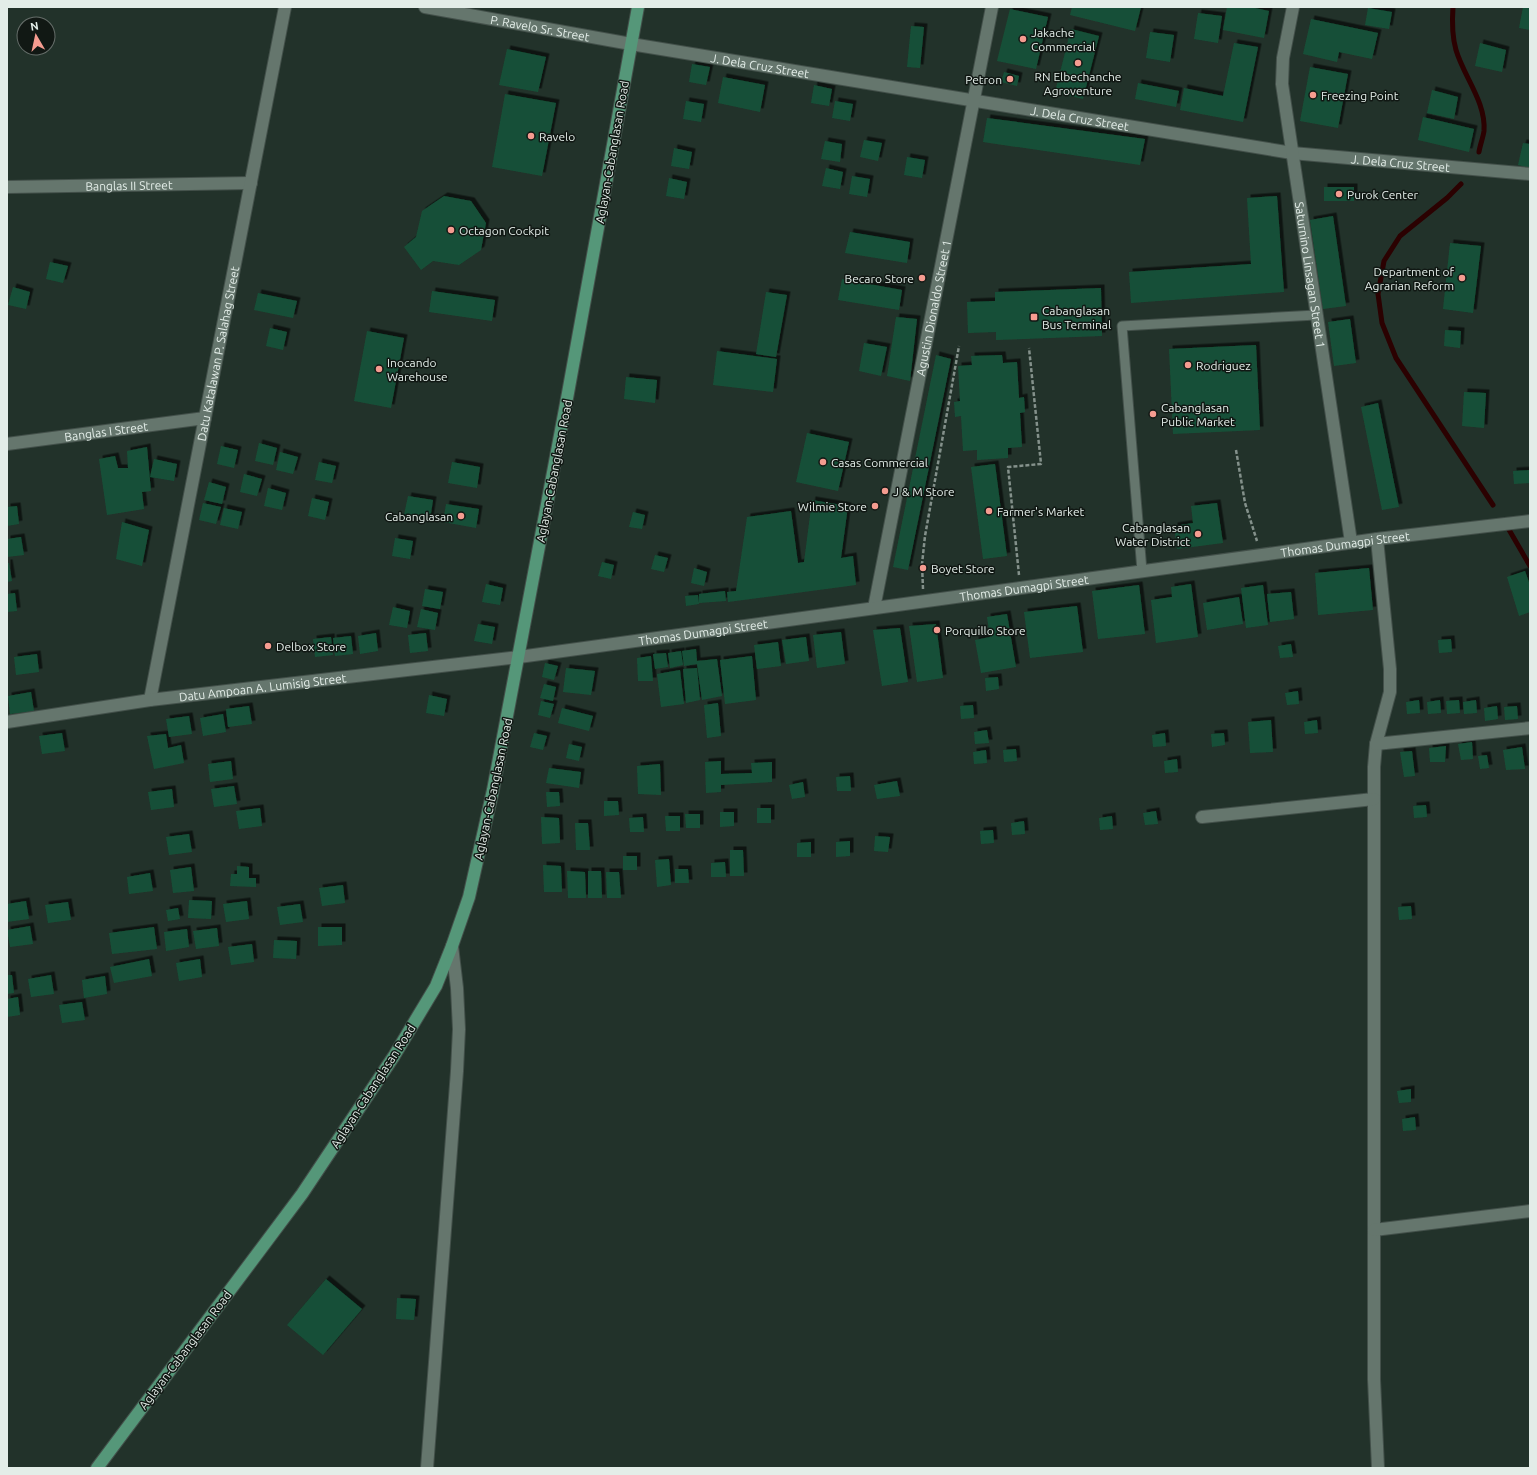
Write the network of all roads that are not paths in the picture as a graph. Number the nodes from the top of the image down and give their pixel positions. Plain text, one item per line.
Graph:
1 (285, 7) edge
2 (425, 7) edge
3 (638, 7) edge
4 (992, 7) edge
5 (1293, 7) edge
6 (631, 44) junction
7 (973, 100) junction
8 (1292, 152) junction
9 (1530, 174) edge
10 (251, 183) junction
11 (7, 187) edge
12 (1316, 315) junction
13 (205, 418) junction
14 (7, 444) edge
15 (1530, 521) edge
16 (1377, 539) junction
17 (1351, 542) junction
18 (1142, 571) junction
19 (874, 608) junction
20 (519, 657) junction
21 (150, 700) junction
22 (7, 722) edge
23 (1530, 728) edge
24 (1376, 744) junction
25 (1374, 799) junction
26 (1202, 818) dead end
27 (452, 946) junction
28 (1530, 1211) edge
29 (1374, 1230) junction
30 (97, 1468) edge
31 (427, 1468) edge
32 (1378, 1468) edge

1 - 10 street, Datu Katalawan P. Salahag Street
2 - 6 street, P. Ravelo Sr. Street
3 - 6 main road, Aglayan-Cabanglasan Road
4 - 7 street, Agustin Dionaldo Street 1
5 - 8 street, Saturnino Linsagan Street 1
6 - 7 street, J. Dela Cruz Street
6 - 20 main road, Aglayan-Cabanglasan Road
7 - 8 street, J. Dela Cruz Street
7 - 19 street, Agustin Dionaldo Street 1
8 - 9 street, J. Dela Cruz Street
8 - 12 street, Saturnino Linsagan Street 1
10 - 11 street, Banglas II Street
10 - 13 street, Datu Katalawan P. Salahag Street
12 - 17 street, Saturnino Linsagan Street 1
12 - 18 lane
13 - 14 street, Banglas I Street
13 - 21 street, Datu Katalawan P. Salahag Street
15 - 16 street, Thomas Dumagpi Street
16 - 17 street, Thomas Dumagpi Street
16 - 24 street
17 - 18 street, Thomas Dumagpi Street
18 - 19 street, Thomas Dumagpi Street
19 - 20 street, Thomas Dumagpi Street
20 - 21 street, Datu Ampoan A. Lumisig Street
20 - 27 main road, Aglayan-Cabanglasan Road
21 - 22 street, Datu Ampoan A. Lumisig Street
23 - 24 street
24 - 25 street
25 - 26 street
25 - 29 street
27 - 30 main road, Aglayan-Cabanglasan Road
27 - 31 street
28 - 29 street
29 - 32 street

